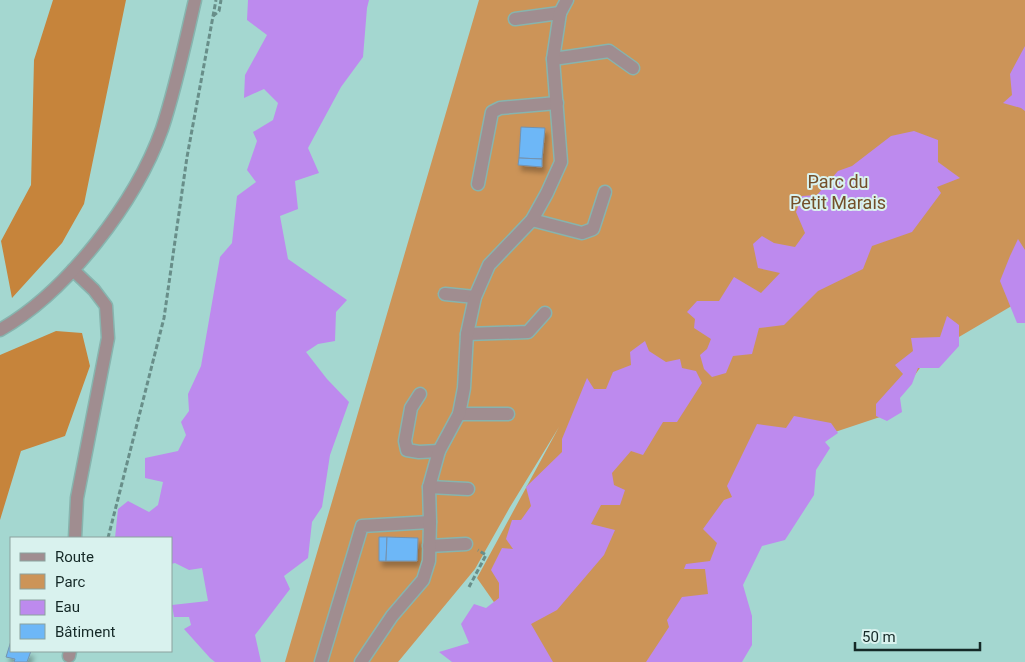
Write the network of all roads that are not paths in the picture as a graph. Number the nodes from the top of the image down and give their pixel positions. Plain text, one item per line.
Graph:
1 (195, 0) edge
2 (567, 0) edge
3 (560, 14) junction
4 (514, 19) dead end
5 (554, 59) junction
6 (633, 68) dead end
7 (557, 103) junction
8 (478, 184) dead end
9 (605, 192) dead end
10 (532, 220) junction
11 (73, 270) junction
12 (446, 294) dead end
13 (475, 297) junction
14 (545, 313) dead end
15 (0, 330) edge
16 (467, 334) junction
17 (420, 394) dead end
18 (459, 414) junction
19 (508, 414) dead end
20 (439, 451) junction
21 (429, 487) junction
22 (468, 489) dead end
23 (430, 522) junction
24 (75, 537) edge
25 (466, 544) road end
26 (430, 546) junction
27 (321, 662) edge
28 (361, 662) edge

1 - 11 street
2 - 3 street
3 - 4 street
3 - 5 street
5 - 6 street
5 - 7 street
7 - 8 street
7 - 10 street
9 - 10 street
10 - 13 street
11 - 15 street
11 - 24 street
12 - 13 street
13 - 16 street
14 - 16 street
16 - 18 street
17 - 20 street
18 - 19 street
18 - 20 street
20 - 21 street
21 - 22 street
21 - 23 street
23 - 26 street
23 - 27 street
25 - 26 street
26 - 28 street

